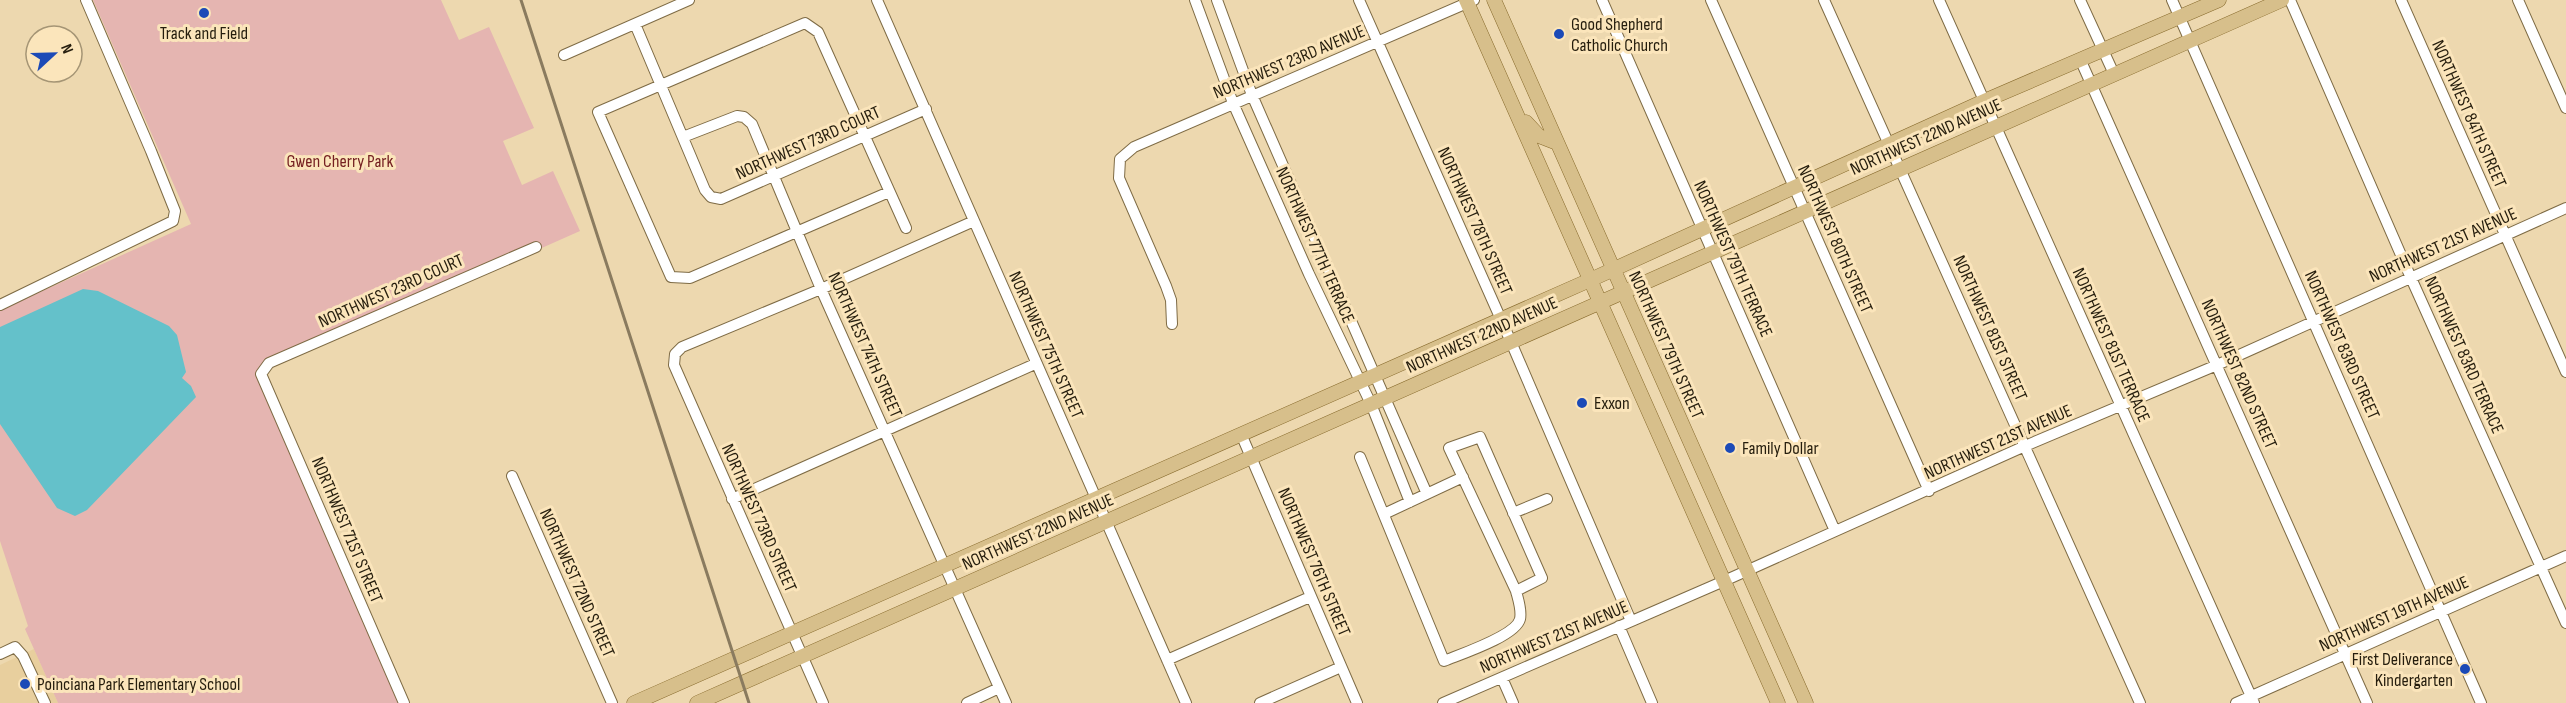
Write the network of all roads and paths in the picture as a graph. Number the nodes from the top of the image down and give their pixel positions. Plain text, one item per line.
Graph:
1 (86, 0) edge
2 (689, 0) edge
3 (877, 0) edge
4 (1195, 0) edge
5 (1217, 0) edge
6 (1359, 0) edge
7 (1494, 0) edge
8 (1602, 0) edge
9 (1711, 0) edge
10 (1824, 0) edge
11 (1939, 0) edge
12 (2080, 0) edge
13 (2172, 0) edge
14 (2219, 0) edge
15 (2282, 0) edge
16 (2290, 0) edge
17 (2401, 0) edge
18 (2518, 0) edge
19 (1469, 1) edge
20 (2179, 16) junction
21 (635, 24) junction
22 (2190, 41) junction
23 (1378, 42) junction
24 (1233, 44) junction
25 (2103, 49) junction
26 (1214, 51) junction
27 (564, 56) dead end
28 (2080, 59) junction
29 (2114, 74) junction
30 (2092, 84) junction
31 (661, 85) junction
32 (1506, 89) junction
33 (1252, 95) junction
34 (1984, 101) junction
35 (1233, 103) junction
36 (2566, 108) edge
37 (926, 109) junction
38 (1995, 126) junction
39 (864, 136) junction
40 (683, 137) junction
41 (1557, 143) junction
42 (1888, 144) junction
43 (1899, 168) junction
44 (774, 176) junction
45 (1793, 187) junction
46 (889, 192) junction
47 (2566, 208) edge
48 (1804, 211) junction
49 (974, 221) junction
50 (906, 228) dead end
51 (1701, 229) junction
52 (798, 231) junction
53 (2505, 235) junction
54 (536, 247) dead end
55 (1711, 251) junction
56 (1613, 269) junction
57 (2411, 278) junction
58 (1590, 280) junction
59 (821, 289) junction
60 (1623, 292) junction
61 (1601, 302) junction
62 (0, 305) edge
63 (1500, 319) junction
64 (2314, 321) junction
65 (1172, 324) dead end
66 (1511, 342) junction
67 (1035, 364) junction
68 (2217, 365) junction
69 (263, 370) joint
70 (2566, 372) edge
71 (1374, 375) junction
72 (1359, 382) junction
73 (1386, 397) junction
74 (1371, 404) junction
75 (2121, 407) junction
76 (1677, 416) junction
77 (1657, 427) junction
78 (885, 431) junction
79 (1240, 434) junction
80 (2025, 446) junction
81 (1252, 457) junction
82 (1360, 457) dead end
83 (512, 476) dead end
84 (1463, 477) junction
85 (1929, 490) junction
86 (1427, 494) junction
87 (732, 499) junction
88 (1096, 499) junction
89 (1547, 499) dead end
90 (1410, 502) junction
91 (1513, 513) junction
92 (1384, 514) junction
93 (1107, 521) junction
94 (1835, 531) junction
95 (2566, 556) edge
96 (944, 566) junction
97 (2541, 567) junction
98 (1746, 571) junction
99 (1724, 581) junction
100 (955, 588) junction
101 (1516, 591) junction
102 (1310, 597) junction
103 (2441, 612) junction
104 (1631, 621) junction
105 (2566, 623) edge
106 (1619, 626) junction
107 (792, 633) junction
108 (0, 654) edge
109 (2345, 654) junction
110 (802, 656) junction
111 (1167, 660) junction
112 (1341, 667) junction
113 (1502, 678) junction
114 (999, 688) junction
115 (651, 700) edge
116 (2253, 700) edge
117 (45, 703) edge
118 (404, 703) edge
119 (612, 703) edge
120 (634, 703) edge
121 (697, 703) edge
122 (823, 703) edge
123 (968, 703) edge
124 (1006, 703) edge
125 (1186, 703) edge
126 (1260, 703) edge
127 (1357, 703) edge
128 (1443, 703) edge
129 (1513, 703) edge
130 (1652, 703) edge
131 (1778, 703) edge
132 (1806, 703) edge
133 (2140, 703) edge
134 (2236, 703) edge
135 (2367, 703) edge
136 (2481, 703) edge

1 - 62 street
2 - 21 street
3 - 37 street, NORTHWEST 75TH STREET
4 - 26 street, NORTHWEST 77TH TERRACE
5 - 24 street, NORTHWEST 77TH TERRACE
6 - 23 street, NORTHWEST 78TH STREET
7 - 41 main road, NORTHWEST 79TH STREET
8 - 51 street, NORTHWEST 79TH TERRACE
9 - 45 street, NORTHWEST 80TH STREET
10 - 42 street, NORTHWEST 81ST STREET
11 - 34 street, NORTHWEST 81ST TERRACE
12 - 25 street
13 - 20 street, NORTHWEST 83RD STREET
14 - 20 main road, NORTHWEST 22ND AVENUE
15 - 22 main road, NORTHWEST 22ND AVENUE
16 - 57 street, NORTHWEST 83RD TERRACE
17 - 53 street, NORTHWEST 84TH STREET
18 - 36 street
19 - 23 street, NORTHWEST 23RD AVENUE
19 - 32 main road
20 - 22 street, NORTHWEST 83RD STREET
20 - 25 main road, NORTHWEST 22ND AVENUE
21 - 27 street
21 - 31 street
22 - 29 main road, NORTHWEST 22ND AVENUE
22 - 64 street, NORTHWEST 83RD STREET
23 - 33 street, NORTHWEST 23RD AVENUE
23 - 63 street, NORTHWEST 78TH STREET
24 - 26 street
24 - 33 street, NORTHWEST 77TH TERRACE
25 - 28 main road, NORTHWEST 22ND AVENUE
25 - 29 street
26 - 35 street, NORTHWEST 77TH TERRACE
28 - 30 street, NORTHWEST 82ND STREET
28 - 34 main road, NORTHWEST 22ND AVENUE
29 - 30 main road, NORTHWEST 22ND AVENUE
30 - 38 main road, NORTHWEST 22ND AVENUE
30 - 68 street, NORTHWEST 82ND STREET
31 - 39 street
31 - 40 street
31 - 52 street
32 - 41 main road
32 - 58 main road
33 - 35 street, NORTHWEST 23RD AVENUE
33 - 71 street, NORTHWEST 77TH TERRACE
34 - 38 street, NORTHWEST 81ST TERRACE
34 - 42 main road, NORTHWEST 22ND AVENUE
35 - 65 street, NORTHWEST 23RD AVENUE
35 - 72 street, NORTHWEST 77TH TERRACE
37 - 39 street, NORTHWEST 73RD COURT
37 - 49 street, NORTHWEST 75TH STREET
38 - 43 main road, NORTHWEST 22ND AVENUE
38 - 75 street, NORTHWEST 81ST TERRACE
39 - 44 street, NORTHWEST 73RD COURT
39 - 46 street
40 - 44 street, NORTHWEST 74TH STREET
40 - 44 street, NORTHWEST 73RD COURT
41 - 56 main road, NORTHWEST 79TH STREET
42 - 43 street, NORTHWEST 81ST STREET
42 - 45 main road, NORTHWEST 22ND AVENUE
43 - 48 main road, NORTHWEST 22ND AVENUE
43 - 80 street, NORTHWEST 81ST STREET
44 - 52 street, NORTHWEST 74TH STREET
45 - 48 street, NORTHWEST 80TH STREET
45 - 51 main road, NORTHWEST 22ND AVENUE
46 - 50 street
46 - 52 street
47 - 53 street, NORTHWEST 21ST AVENUE
48 - 55 main road, NORTHWEST 22ND AVENUE
48 - 85 street, NORTHWEST 80TH STREET
49 - 59 street
49 - 67 street, NORTHWEST 75TH STREET
51 - 55 street, NORTHWEST 79TH TERRACE
51 - 56 main road, NORTHWEST 22ND AVENUE
52 - 59 street, NORTHWEST 74TH STREET
53 - 57 street, NORTHWEST 21ST AVENUE
53 - 70 street, NORTHWEST 84TH STREET
54 - 69 street, NORTHWEST 23RD COURT
55 - 60 main road, NORTHWEST 22ND AVENUE
55 - 94 street, NORTHWEST 79TH TERRACE
56 - 58 main road, NORTHWEST 22ND AVENUE
56 - 60 main road, NORTHWEST 79TH STREET
57 - 64 street, NORTHWEST 21ST AVENUE
57 - 97 street, NORTHWEST 83RD TERRACE
58 - 61 main road
58 - 63 main road, NORTHWEST 22ND AVENUE
59 - 78 street, NORTHWEST 74TH STREET
59 - 87 street, NORTHWEST 73RD STREET
60 - 61 main road, NORTHWEST 22ND AVENUE
60 - 76 main road, NORTHWEST 79TH STREET
61 - 66 main road, NORTHWEST 22ND AVENUE
61 - 77 main road
63 - 66 street, NORTHWEST 78TH STREET
63 - 71 main road, NORTHWEST 22ND AVENUE
64 - 68 street, NORTHWEST 21ST AVENUE
64 - 103 street, NORTHWEST 83RD STREET
66 - 73 main road, NORTHWEST 22ND AVENUE
66 - 104 street, NORTHWEST 78TH STREET
67 - 78 street
67 - 88 street, NORTHWEST 75TH STREET
68 - 75 street, NORTHWEST 21ST AVENUE
68 - 109 street, NORTHWEST 82ND STREET
69 - 118 street, NORTHWEST 71ST STREET
71 - 72 main road, NORTHWEST 22ND AVENUE
71 - 73 street, NORTHWEST 77TH TERRACE
72 - 74 street, NORTHWEST 77TH TERRACE
72 - 79 main road, NORTHWEST 22ND AVENUE
73 - 74 main road, NORTHWEST 22ND AVENUE
73 - 86 street, NORTHWEST 77TH TERRACE
74 - 81 main road, NORTHWEST 22ND AVENUE
74 - 90 street, NORTHWEST 77TH TERRACE
75 - 80 street, NORTHWEST 21ST AVENUE
75 - 116 street, NORTHWEST 81ST TERRACE
76 - 77 main road
76 - 98 main road, NORTHWEST 79TH STREET
77 - 99 main road
78 - 87 street
78 - 96 street, NORTHWEST 74TH STREET
79 - 81 street, NORTHWEST 76TH STREET
79 - 88 main road, NORTHWEST 22ND AVENUE
80 - 85 street, NORTHWEST 21ST AVENUE
80 - 133 street, NORTHWEST 81ST STREET
81 - 93 main road, NORTHWEST 22ND AVENUE
81 - 102 street, NORTHWEST 76TH STREET
82 - 92 street
83 - 119 street, NORTHWEST 72ND STREET
84 - 86 street
84 - 91 street
84 - 101 street
85 - 94 street, NORTHWEST 21ST AVENUE
86 - 90 street
87 - 107 street, NORTHWEST 73RD STREET
88 - 93 street, NORTHWEST 75TH STREET
88 - 96 main road, NORTHWEST 22ND AVENUE
89 - 91 street
90 - 92 street
91 - 101 street
92 - 101 street
93 - 100 main road, NORTHWEST 22ND AVENUE
93 - 111 street, NORTHWEST 75TH STREET
94 - 98 street, NORTHWEST 21ST AVENUE
95 - 97 street, NORTHWEST 19TH AVENUE
96 - 100 street, NORTHWEST 74TH STREET
96 - 107 main road, NORTHWEST 22ND AVENUE
97 - 103 street, NORTHWEST 19TH AVENUE
97 - 105 street, NORTHWEST 83RD TERRACE
98 - 99 street, NORTHWEST 21ST AVENUE
98 - 132 main road, NORTHWEST 79TH STREET
99 - 104 street, NORTHWEST 21ST AVENUE
99 - 131 main road
100 - 110 main road, NORTHWEST 22ND AVENUE
100 - 114 street, NORTHWEST 74TH STREET
102 - 111 street
102 - 112 street, NORTHWEST 76TH STREET
103 - 109 street, NORTHWEST 19TH AVENUE
103 - 136 street, NORTHWEST 83RD STREET
104 - 106 street, NORTHWEST 21ST AVENUE
106 - 113 street, NORTHWEST 21ST AVENUE
106 - 130 street
107 - 110 street, NORTHWEST 73RD STREET
107 - 115 main road, NORTHWEST 22ND AVENUE
108 - 117 street
109 - 116 street, NORTHWEST 19TH AVENUE
109 - 135 street, NORTHWEST 82ND STREET
110 - 121 main road, NORTHWEST 22ND AVENUE
110 - 122 street, NORTHWEST 73RD STREET
111 - 125 street, NORTHWEST 75TH STREET
112 - 126 street
112 - 127 street, NORTHWEST 76TH STREET
113 - 128 street, NORTHWEST 21ST AVENUE
113 - 129 street
114 - 123 street
114 - 124 street, NORTHWEST 74TH STREET
115 - 120 main road, NORTHWEST 22ND AVENUE
116 - 134 street, NORTHWEST 19TH AVENUE

